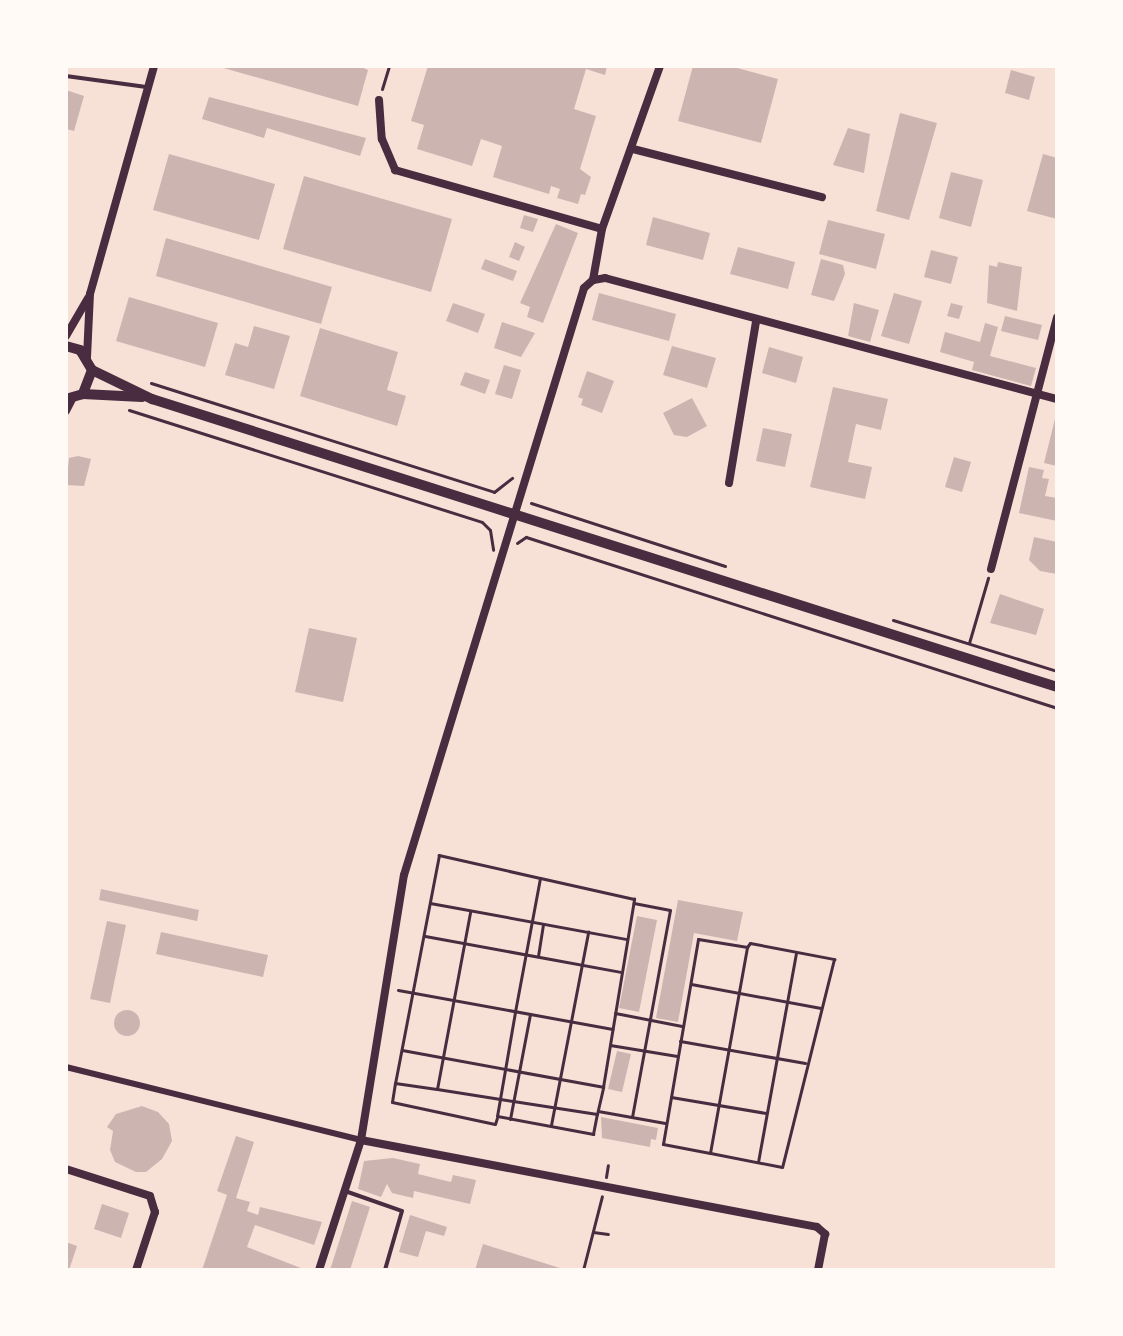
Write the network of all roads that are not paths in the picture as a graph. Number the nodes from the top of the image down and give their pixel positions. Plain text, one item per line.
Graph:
1 (154, 66) edge
2 (660, 66) edge
3 (66, 76) edge
4 (148, 88) junction
5 (379, 100) road end
6 (633, 149) junction
7 (822, 197) dead end
8 (602, 229) junction
9 (593, 280) junction
10 (90, 294) junction
11 (1057, 318) edge
12 (756, 322) junction
13 (66, 336) edge
14 (66, 346) edge
15 (87, 357) junction
16 (92, 370) junction
17 (83, 394) junction
18 (1037, 396) junction
19 (69, 399) edge
20 (152, 399) junction
21 (1057, 399) edge
22 (66, 411) edge
23 (729, 483) dead end
24 (517, 515) junction
25 (991, 569) road end
26 (1057, 687) edge
27 (66, 1067) edge
28 (361, 1140) junction
29 (66, 1169) edge
30 (345, 1191) junction
31 (136, 1270) edge
32 (319, 1270) edge
33 (385, 1270) edge
34 (818, 1270) edge

1 - 4 street
2 - 6 street
3 - 4 lane
4 - 10 street
5 - 8 street
6 - 7 street
6 - 8 street
8 - 9 street
9 - 12 street
9 - 24 street
10 - 13 street
10 - 15 street
11 - 18 street
12 - 18 street
12 - 23 street
14 - 15 street
15 - 16 street
16 - 17 street
16 - 20 street
17 - 19 street
17 - 20 street
18 - 21 street
18 - 25 street
19 - 22 street
20 - 24 street
24 - 26 street
24 - 28 street
27 - 28 street
28 - 30 street
28 - 34 street
29 - 31 street
30 - 32 street
30 - 33 lane

